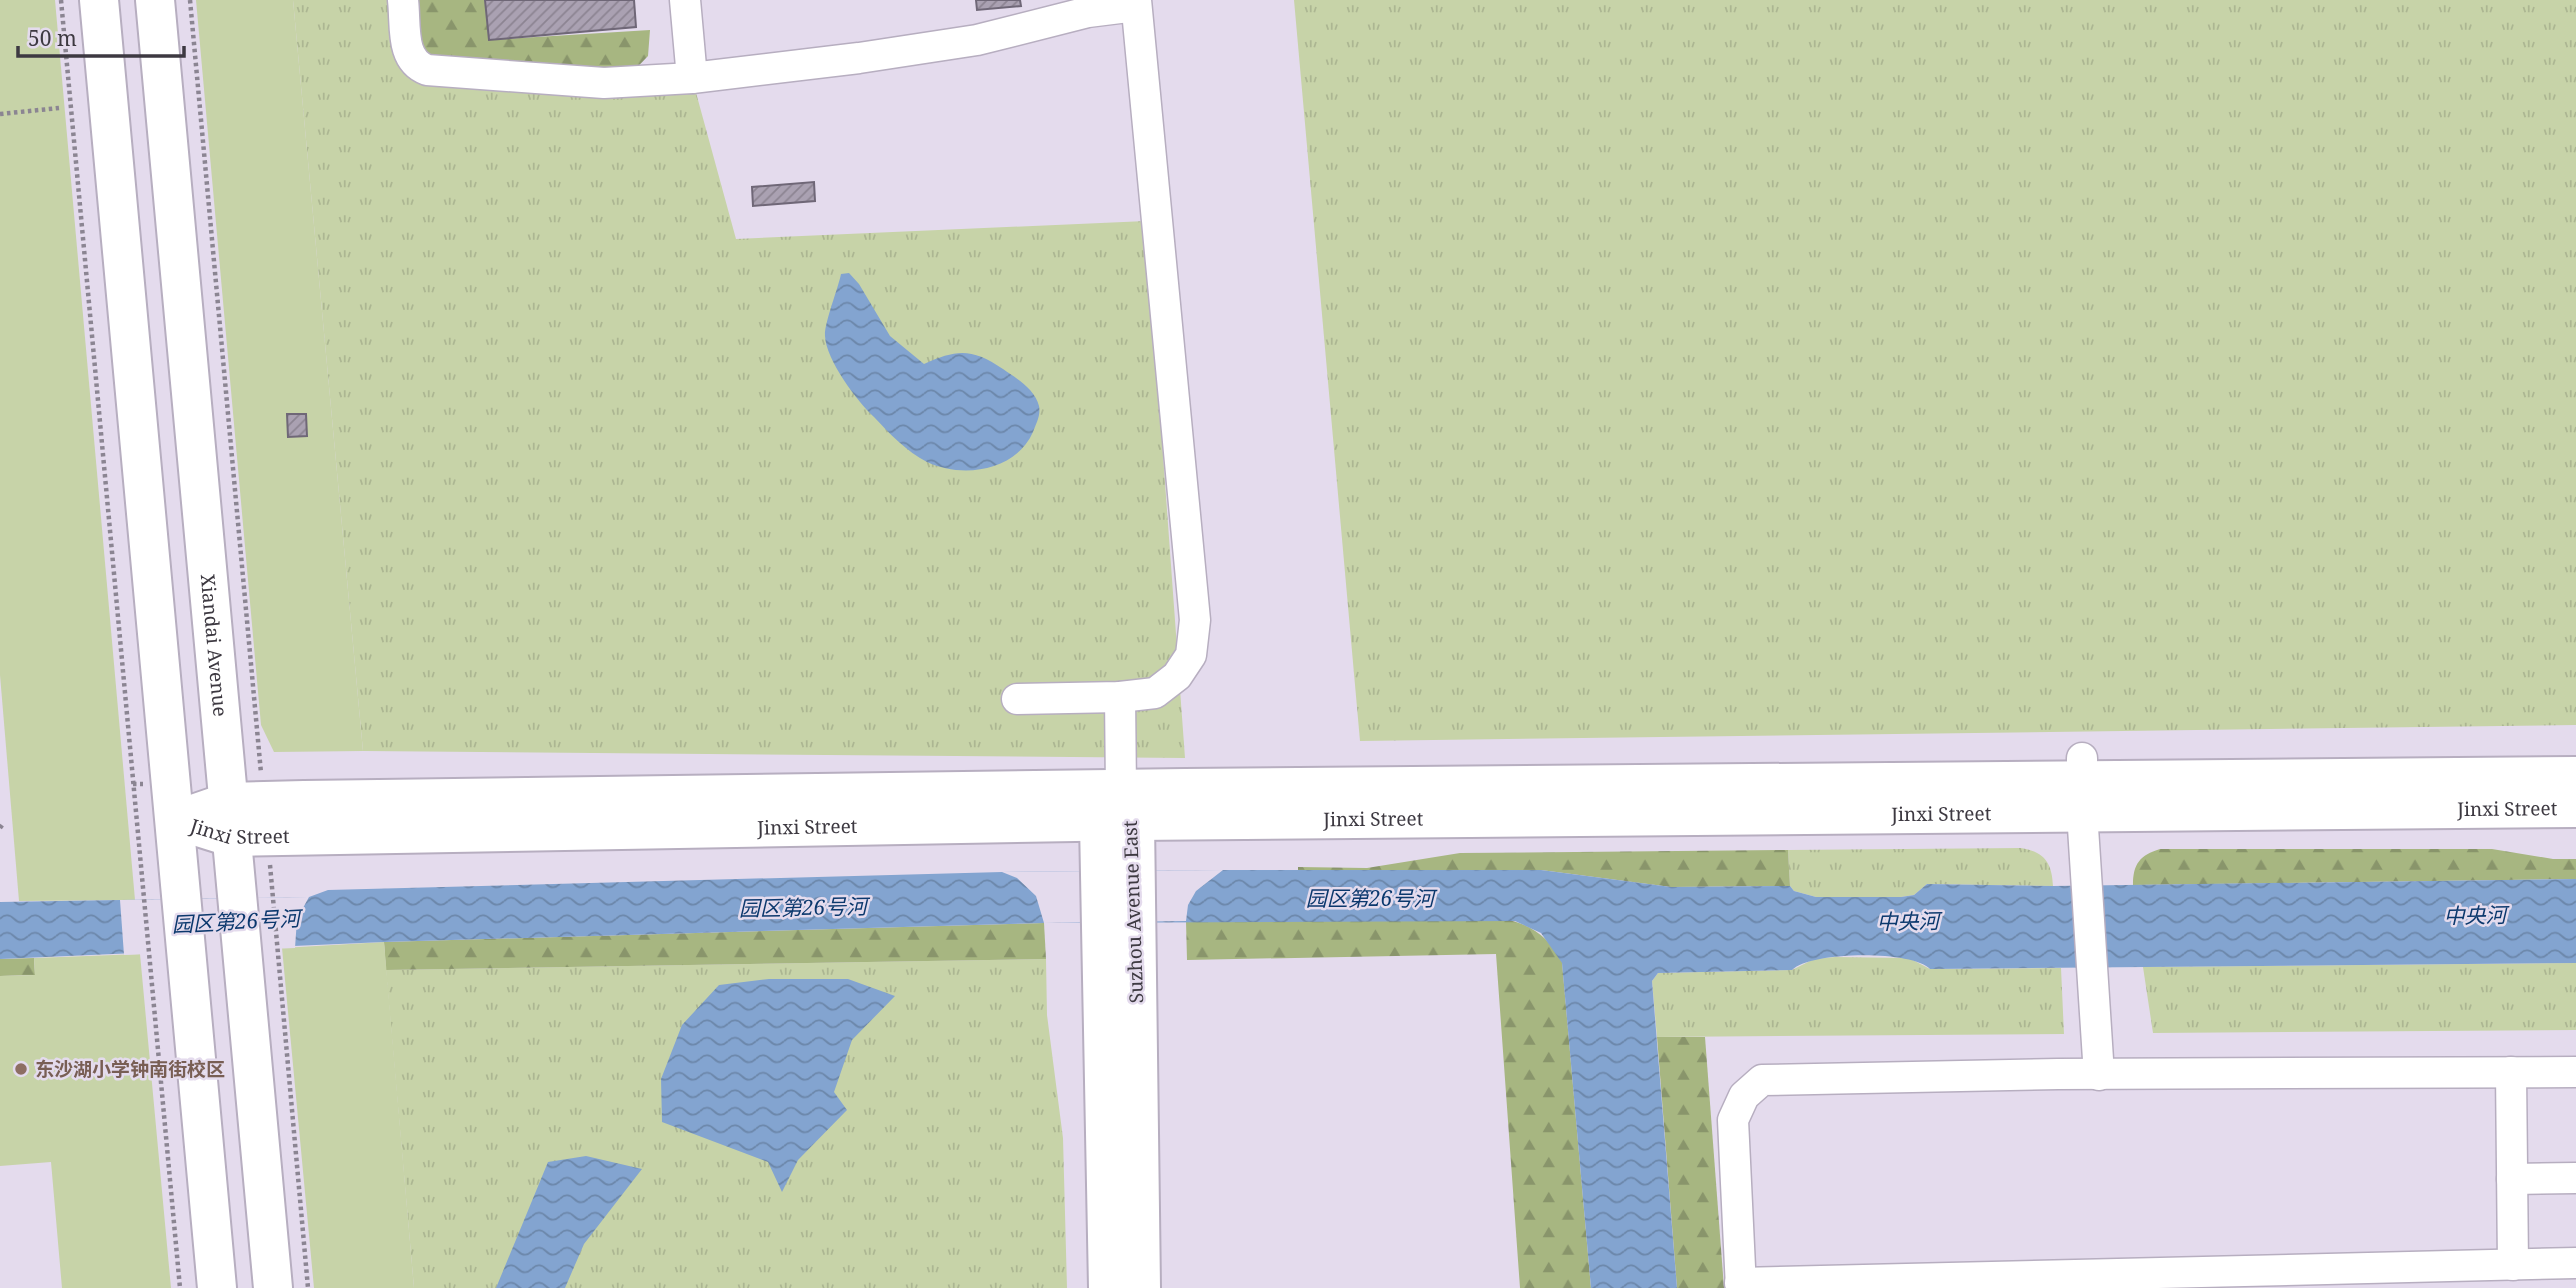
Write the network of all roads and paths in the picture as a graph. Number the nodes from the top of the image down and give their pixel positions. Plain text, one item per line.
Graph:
1 (61, 0) edge
2 (99, 0) edge
3 (155, 0) edge
4 (190, 0) edge
5 (403, 0) edge
6 (685, 0) edge
7 (1136, 3) edge
8 (692, 78) junction
9 (59, 108) dead end
10 (0, 114) edge
11 (1120, 697) junction
12 (1017, 699) dead end
13 (2576, 776) edge
14 (2082, 783) junction
15 (2576, 808) edge
16 (1118, 811) junction
17 (247, 819) junction
18 (176, 820) junction
19 (254, 897) junction
20 (1117, 922) junction
21 (259, 949) junction
22 (2511, 1072) junction
23 (2576, 1072) edge
24 (2099, 1075) junction
25 (2576, 1178) edge
26 (2512, 1179) junction
27 (2576, 1263) edge
28 (2512, 1265) junction
29 (1741, 1285) edge
30 (180, 1288) edge
31 (217, 1288) edge
32 (273, 1288) edge
33 (308, 1288) edge
34 (1108, 1288) edge
35 (1141, 1288) edge

1 - 30 path
2 - 18 main road
3 - 17 main road, Xiandai Avenue
4 - 17 path
5 - 8 lane
6 - 8 lane
7 - 8 lane
7 - 11 lane
9 - 10 path
11 - 12 lane
11 - 16 lane
13 - 14 main road, Jinxi Street
14 - 15 main road, Jinxi Street
14 - 16 main road, Jinxi Street
14 - 24 lane
16 - 17 main road, Jinxi Street
16 - 20 main road, Suzhou Avenue East
17 - 18 main road, Jinxi Street
17 - 19 main road, Xiandai Avenue
17 - 19 path
18 - 31 main road
19 - 21 main road, Xiandai Avenue
19 - 21 path
20 - 34 main road, Suzhou Avenue East
20 - 35 main road, Suzhou Avenue East
21 - 32 main road, Xiandai Avenue
21 - 33 path
22 - 23 lane
22 - 24 lane
22 - 26 lane
24 - 29 lane
25 - 26 lane
26 - 28 lane
27 - 28 lane
28 - 29 lane

